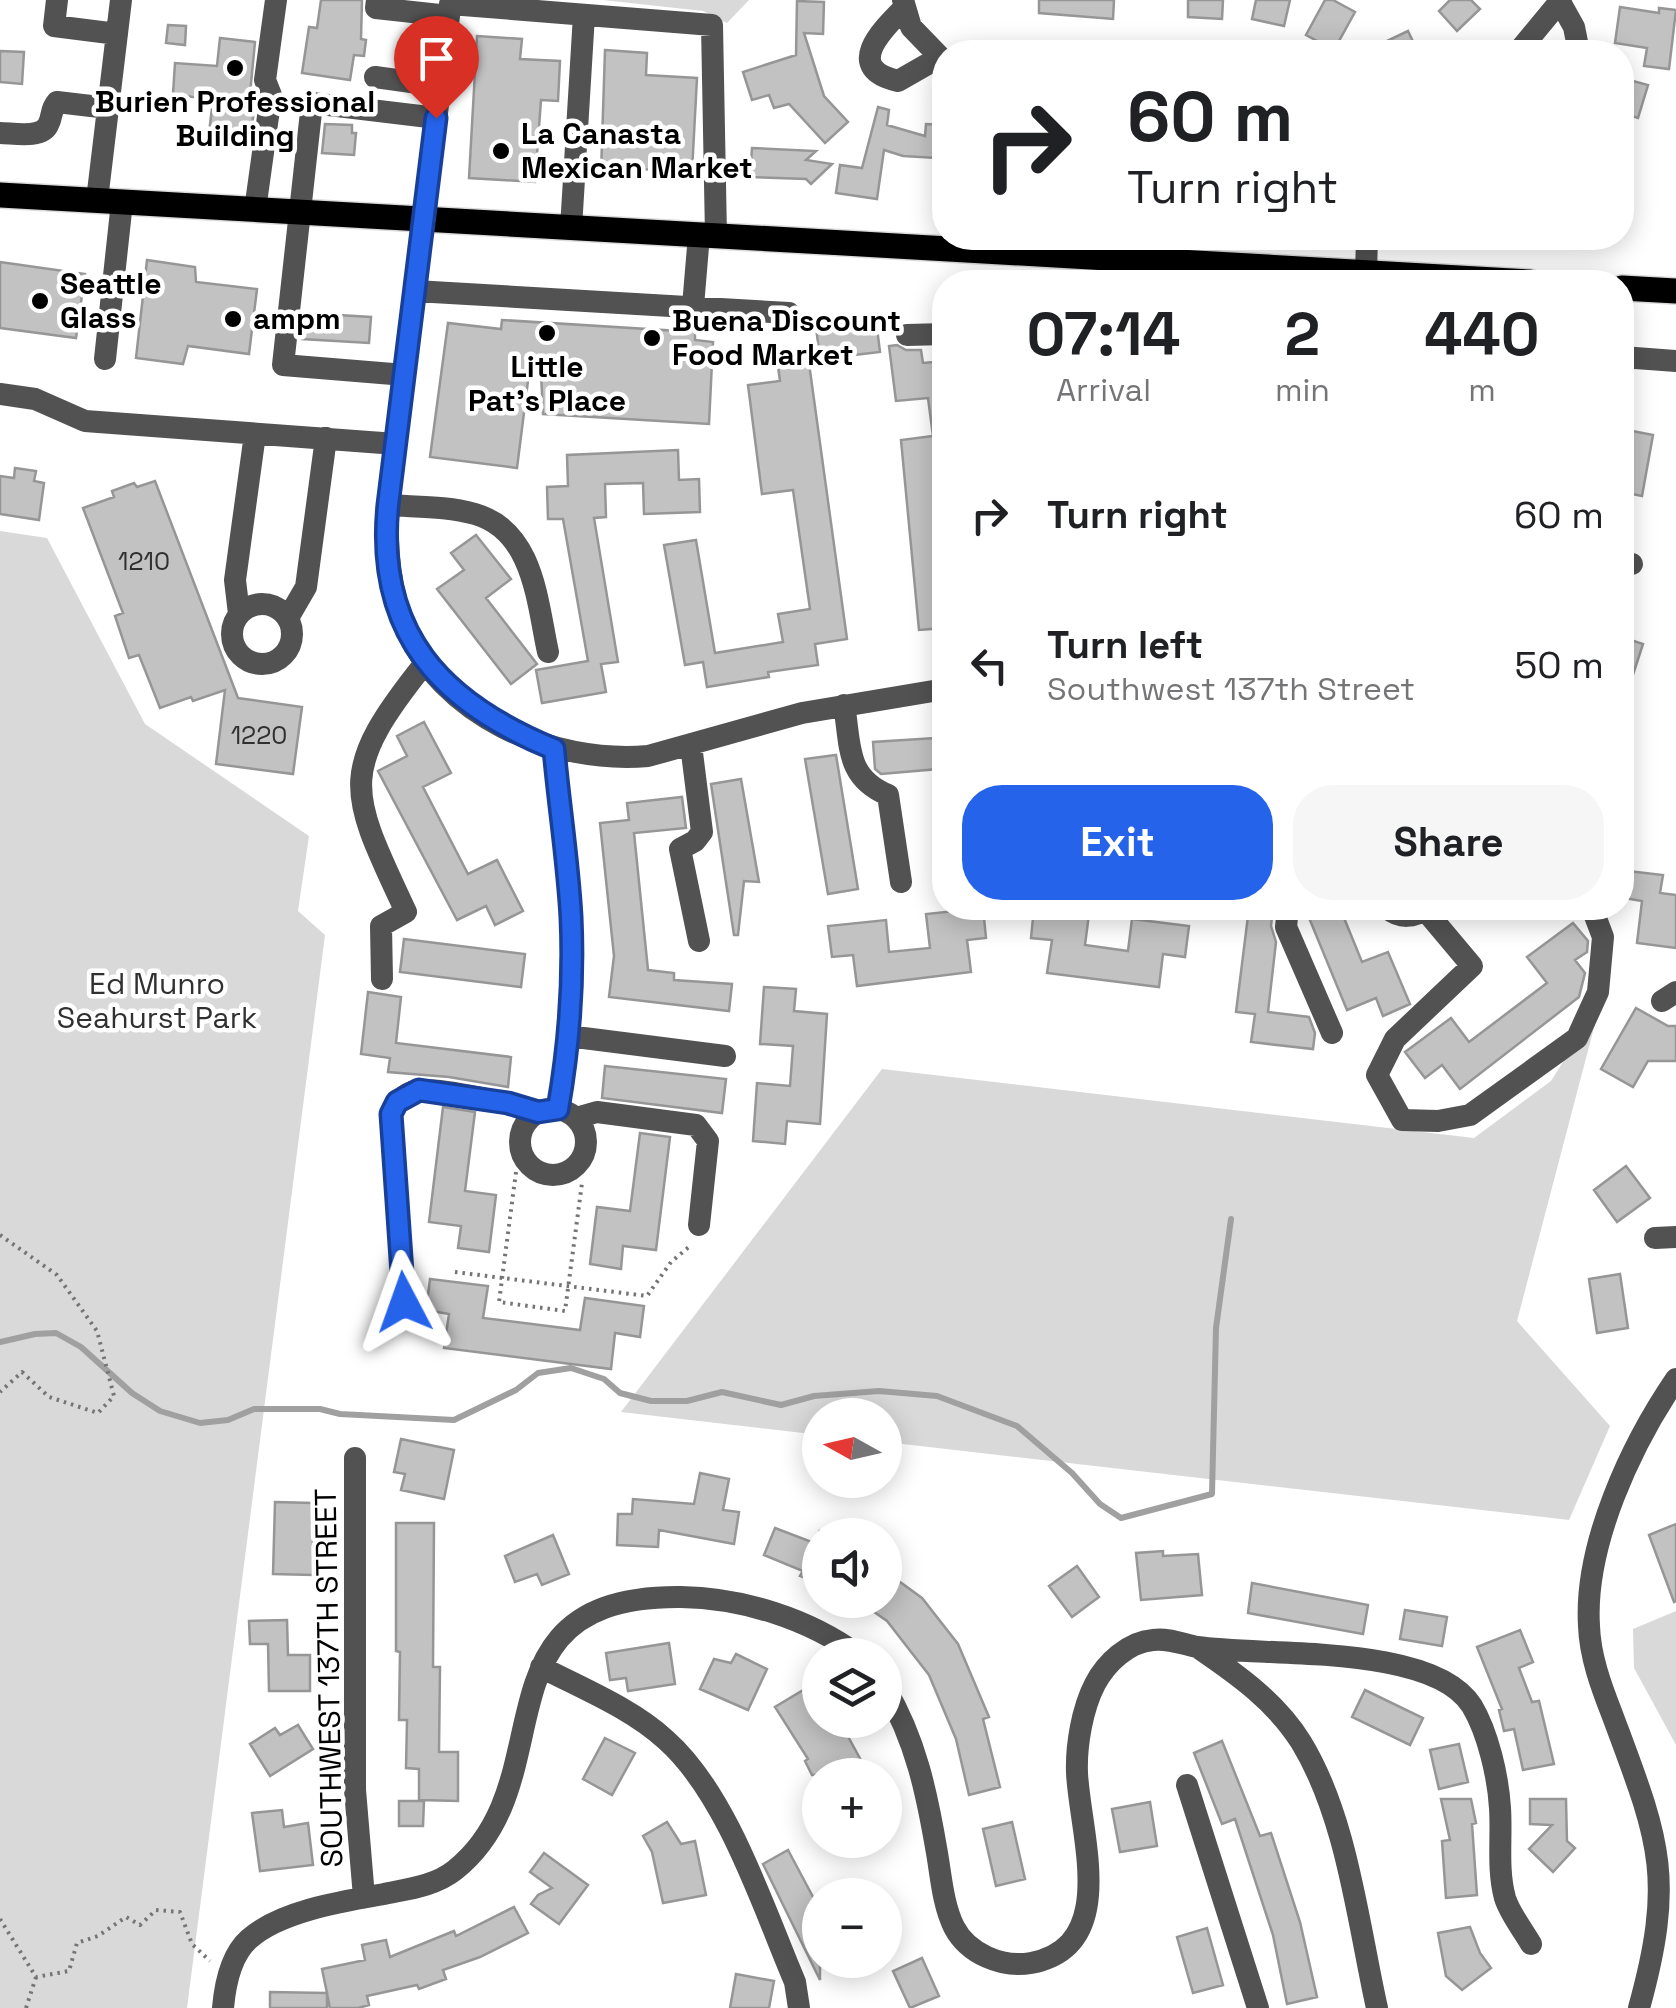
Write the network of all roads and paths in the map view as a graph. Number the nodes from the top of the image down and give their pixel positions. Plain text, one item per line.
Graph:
1 (57, 0) edge
2 (121, 0) edge
3 (276, 0) edge
4 (377, 0) edge
5 (1561, 1) edge
6 (904, 4) edge
7 (450, 7) edge
8 (584, 15) junction
9 (117, 34) junction
10 (1528, 40) edge
11 (1576, 40) edge
12 (932, 48) edge
13 (932, 62) edge
14 (375, 77) dead end
15 (440, 86) junction
16 (108, 108) junction
17 (436, 118) junction
18 (0, 134) edge
19 (0, 195) edge
20 (109, 201) junction
21 (256, 210) junction
22 (298, 212) junction
23 (424, 220) junction
24 (571, 228) junction
25 (708, 236) junction
26 (932, 249) edge
27 (957, 250) edge
28 (1313, 270) edge
29 (1634, 289) edge
30 (416, 291) junction
31 (1676, 291) edge
32 (694, 306) junction
33 (789, 312) dead end
34 (908, 334) dead end
35 (932, 334) edge
36 (1634, 358) edge
37 (105, 359) dead end
38 (1676, 361) edge
39 (405, 375) junction
40 (0, 394) edge
41 (255, 434) junction
42 (326, 438) junction
43 (396, 444) junction
44 (388, 505) junction
45 (239, 614) junction
46 (288, 618) junction
47 (548, 652) dead end
48 (425, 663) junction
49 (932, 692) edge
50 (844, 705) junction
51 (690, 744) junction
52 (554, 749) junction
53 (901, 882) dead end
54 (1287, 920) edge
55 (1436, 920) edge
56 (1597, 920) edge
57 (699, 940) dead end
58 (382, 979) dead end
59 (1332, 1033) dead end
60 (568, 1036) junction
61 (725, 1056) dead end
62 (557, 1113) junction
63 (516, 1172) dead end
64 (582, 1183) dead end
65 (699, 1225) joint
66 (0, 1235) edge
67 (455, 1272) dead end
68 (502, 1278) junction
69 (568, 1286) junction
70 (404, 1302) dead end
71 (1676, 1379) edge
72 (0, 1392) edge
73 (355, 1458) dead end
74 (831, 1638) edge
75 (1197, 1647) junction
76 (541, 1667) junction
77 (902, 1716) edge
78 (1187, 1785) dead end
79 (364, 1898) junction
80 (0, 1918) edge
81 (1531, 1944) dead end
82 (36, 1977) junction
83 (228, 1978) junction
84 (223, 2006) edge
85 (26, 2008) edge
86 (800, 2008) edge
87 (1258, 2008) edge
88 (1376, 2008) edge
89 (1638, 2008) edge

1 - 9 street
2 - 9 street
3 - 21 street
4 - 7 street
5 - 10 street
5 - 11 street
6 - 12 street
6 - 13 street
7 - 8 street
7 - 15 street
8 - 24 street
8 - 25 street
9 - 16 street
14 - 15 street
15 - 17 street
16 - 18 street
16 - 20 street
17 - 22 street
17 - 23 street
19 - 20 main road
20 - 21 main road
20 - 37 street
21 - 22 main road
22 - 23 main road
22 - 39 street
23 - 24 main road
23 - 30 street
24 - 25 main road
25 - 26 main road
25 - 32 street
27 - 28 main road
29 - 31 main road
30 - 32 street
30 - 39 street
32 - 33 street
34 - 35 street
36 - 38 street
39 - 43 street
40 - 41 street
41 - 42 street
41 - 45 street
42 - 43 street
42 - 46 street
43 - 44 street
44 - 47 street
44 - 48 street
45 - 46 street
45 - 46 street
48 - 52 street
48 - 58 street
49 - 50 street
50 - 51 street
50 - 53 street
51 - 52 street
51 - 57 street
52 - 60 street
54 - 59 street
55 - 56 street
60 - 61 street
60 - 62 street
62 - 65 street
62 - 70 street
63 - 68 path
64 - 69 path
65 - 69 path
66 - 72 path
67 - 68 path
68 - 69 path
68 - 69 path
71 - 89 street
73 - 79 street, SOUTHWEST 137TH STREET
74 - 76 street
75 - 77 street
75 - 81 street
75 - 88 street
76 - 79 street
76 - 86 street
78 - 87 street
79 - 83 street
80 - 82 path
82 - 83 path
82 - 85 path
83 - 84 street

